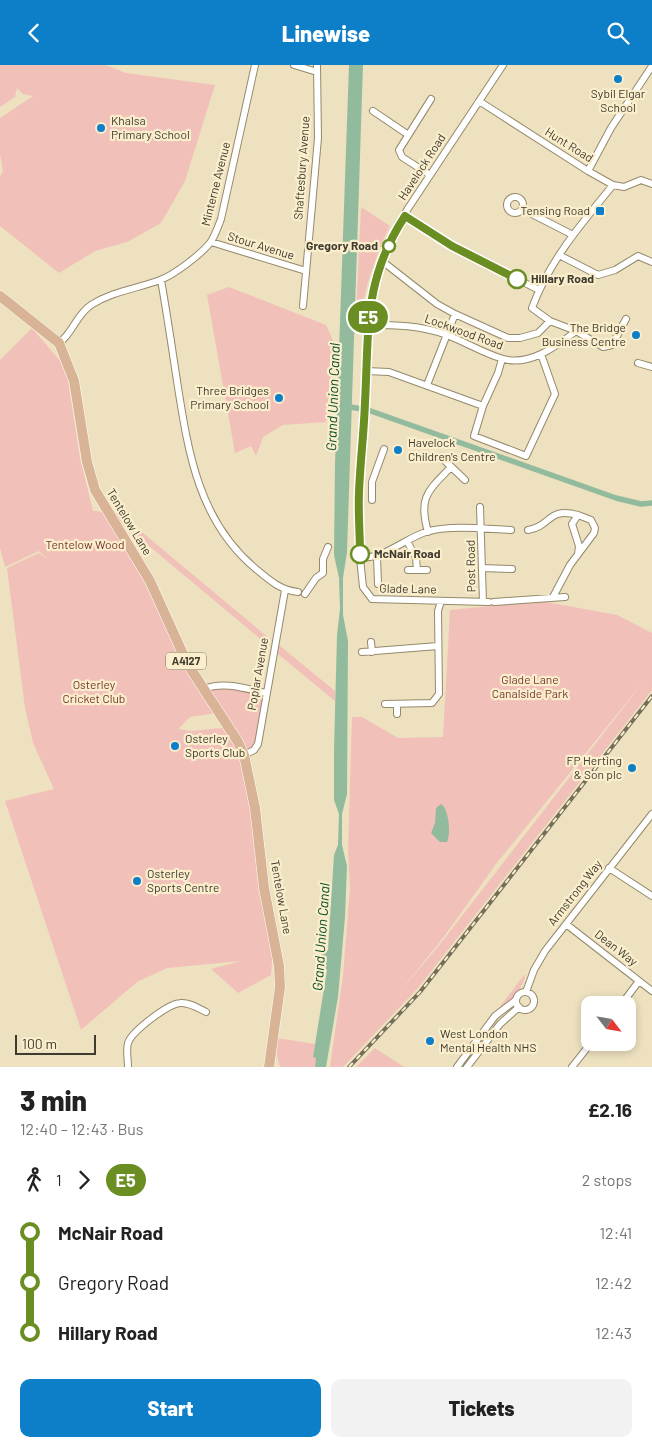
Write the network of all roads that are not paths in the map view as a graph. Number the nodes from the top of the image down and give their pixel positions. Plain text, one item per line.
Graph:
1 (255, 65) edge
2 (294, 65) edge
3 (503, 65) edge
4 (652, 66) edge
5 (317, 68) edge
6 (427, 100) dead end
7 (479, 101) junction
8 (373, 111) dead end
9 (407, 134) junction
10 (588, 171) junction
11 (430, 175) junction
12 (652, 184) edge
13 (613, 185) junction
14 (522, 209) dead end
15 (405, 216) junction
16 (573, 235) junction
17 (210, 242) junction
18 (559, 255) junction
19 (382, 261) junction
20 (652, 262) edge
21 (306, 271) junction
22 (161, 280) junction
23 (539, 290) junction
24 (2, 302) edge
25 (302, 306) dead end
26 (455, 315) junction
27 (626, 319) dead end
28 (550, 321) junction
29 (367, 325) junction
30 (576, 331) junction
31 (447, 335) junction
32 (59, 343) junction
33 (541, 354) junction
34 (502, 359) junction
35 (638, 363) dead end
36 (652, 367) edge
37 (366, 371) junction
38 (427, 385) junction
39 (483, 405) junction
40 (384, 449) dead end
41 (441, 457) dead end
42 (451, 467) junction
43 (465, 480) dead end
44 (359, 494) junction
45 (480, 507) dead end
46 (565, 512) junction
47 (578, 515) junction
48 (572, 524) junction
49 (482, 528) junction
50 (511, 530) dead end
51 (528, 530) dead end
52 (428, 531) junction
53 (407, 541) junction
54 (328, 547) dead end
55 (578, 554) junction
56 (377, 556) junction
57 (360, 558) junction
58 (482, 568) junction
59 (512, 569) dead end
60 (417, 570) junction
61 (427, 570) dead end
62 (408, 571) dead end
63 (378, 584) dead end
64 (285, 590) junction
65 (298, 593) dead end
66 (305, 594) dead end
67 (553, 597) junction
68 (565, 597) dead end
69 (441, 601) junction
70 (489, 602) junction
71 (371, 642) dead end
72 (438, 646) junction
73 (372, 652) junction
74 (362, 653) dead end
75 (203, 689) junction
76 (266, 693) junction
77 (386, 704) dead end
78 (398, 704) junction
79 (397, 714) dead end
80 (244, 755) junction
81 (652, 814) edge
82 (609, 868) junction
83 (652, 896) edge
84 (566, 924) junction
85 (639, 981) junction
86 (652, 991) edge
87 (526, 992) junction
88 (628, 996) edge
89 (516, 1000) junction
90 (519, 1007) junction
91 (206, 1012) dead end
92 (585, 1051) edge
93 (271, 1065) edge
94 (128, 1067) edge
95 (457, 1067) edge
96 (467, 1067) edge
97 (572, 1067) edge

1 - 17 street, Minterne Avenue
2 - 5 street
3 - 7 street, Havelock Road
4 - 10 street
5 - 21 street, Shaftesbury Avenue
6 - 9 street
7 - 10 street, Hunt Road
7 - 11 street, Havelock Road
8 - 9 street
9 - 11 street
10 - 13 street, Hunt Road
11 - 15 street, Havelock Road
12 - 13 street
13 - 16 street
14 - 16 street
15 - 19 street, Havelock Road
15 - 23 street
16 - 18 street
17 - 21 street, Stour Avenue
17 - 22 street, Minterne Avenue
18 - 20 street
18 - 23 street
19 - 26 street
19 - 29 street, Havelock Road
21 - 25 street, Shaftesbury Avenue
22 - 32 street, Minterne Avenue
22 - 64 street
23 - 28 street
24 - 32 main road
26 - 28 street
26 - 31 street
27 - 30 street
28 - 30 street
29 - 31 street, Lockwood Road
29 - 37 street, Havelock Road
30 - 33 street, Lockwood Road
31 - 34 street, Lockwood Road
31 - 38 street
32 - 75 main road, Tentelow Lane / A4127
33 - 34 street, Lockwood Road
33 - 39 street
34 - 39 street
35 - 36 street
37 - 38 street
37 - 44 street, Havelock Road
38 - 39 street
40 - 44 street
41 - 42 street
42 - 43 street
42 - 52 street
44 - 57 street, Havelock Road
45 - 49 street, Post Road
46 - 47 street
46 - 48 street
46 - 51 street
47 - 48 street
47 - 55 street
48 - 55 street
49 - 50 street
49 - 52 street
49 - 58 street, Post Road
52 - 53 street
53 - 56 street
53 - 60 street
54 - 66 street
55 - 67 street
56 - 57 street
56 - 63 street
57 - 69 street, Glade Lane
58 - 59 street
58 - 70 street, Post Road
60 - 61 street
60 - 62 street
64 - 65 street
64 - 76 street, Poplar Avenue
67 - 68 street, Glade Lane
67 - 70 street, Glade Lane
69 - 70 street, Glade Lane
69 - 72 street
71 - 73 street
72 - 73 street
72 - 78 street
73 - 74 street
75 - 76 street
75 - 80 main road, Tentelow Lane / A4127
76 - 80 street, Poplar Avenue
77 - 78 street
78 - 79 street
80 - 93 main road, Tentelow Lane / A4127
81 - 82 street, Armstrong Way
82 - 83 street
82 - 84 street, Armstrong Way
84 - 85 street, Dean Way
84 - 87 street, Armstrong Way
85 - 86 street, Dean Way
85 - 88 street
87 - 89 street
87 - 90 street, Armstrong Way
89 - 90 street
89 - 95 street
90 - 96 street, Armstrong Way
91 - 94 street
92 - 97 street

